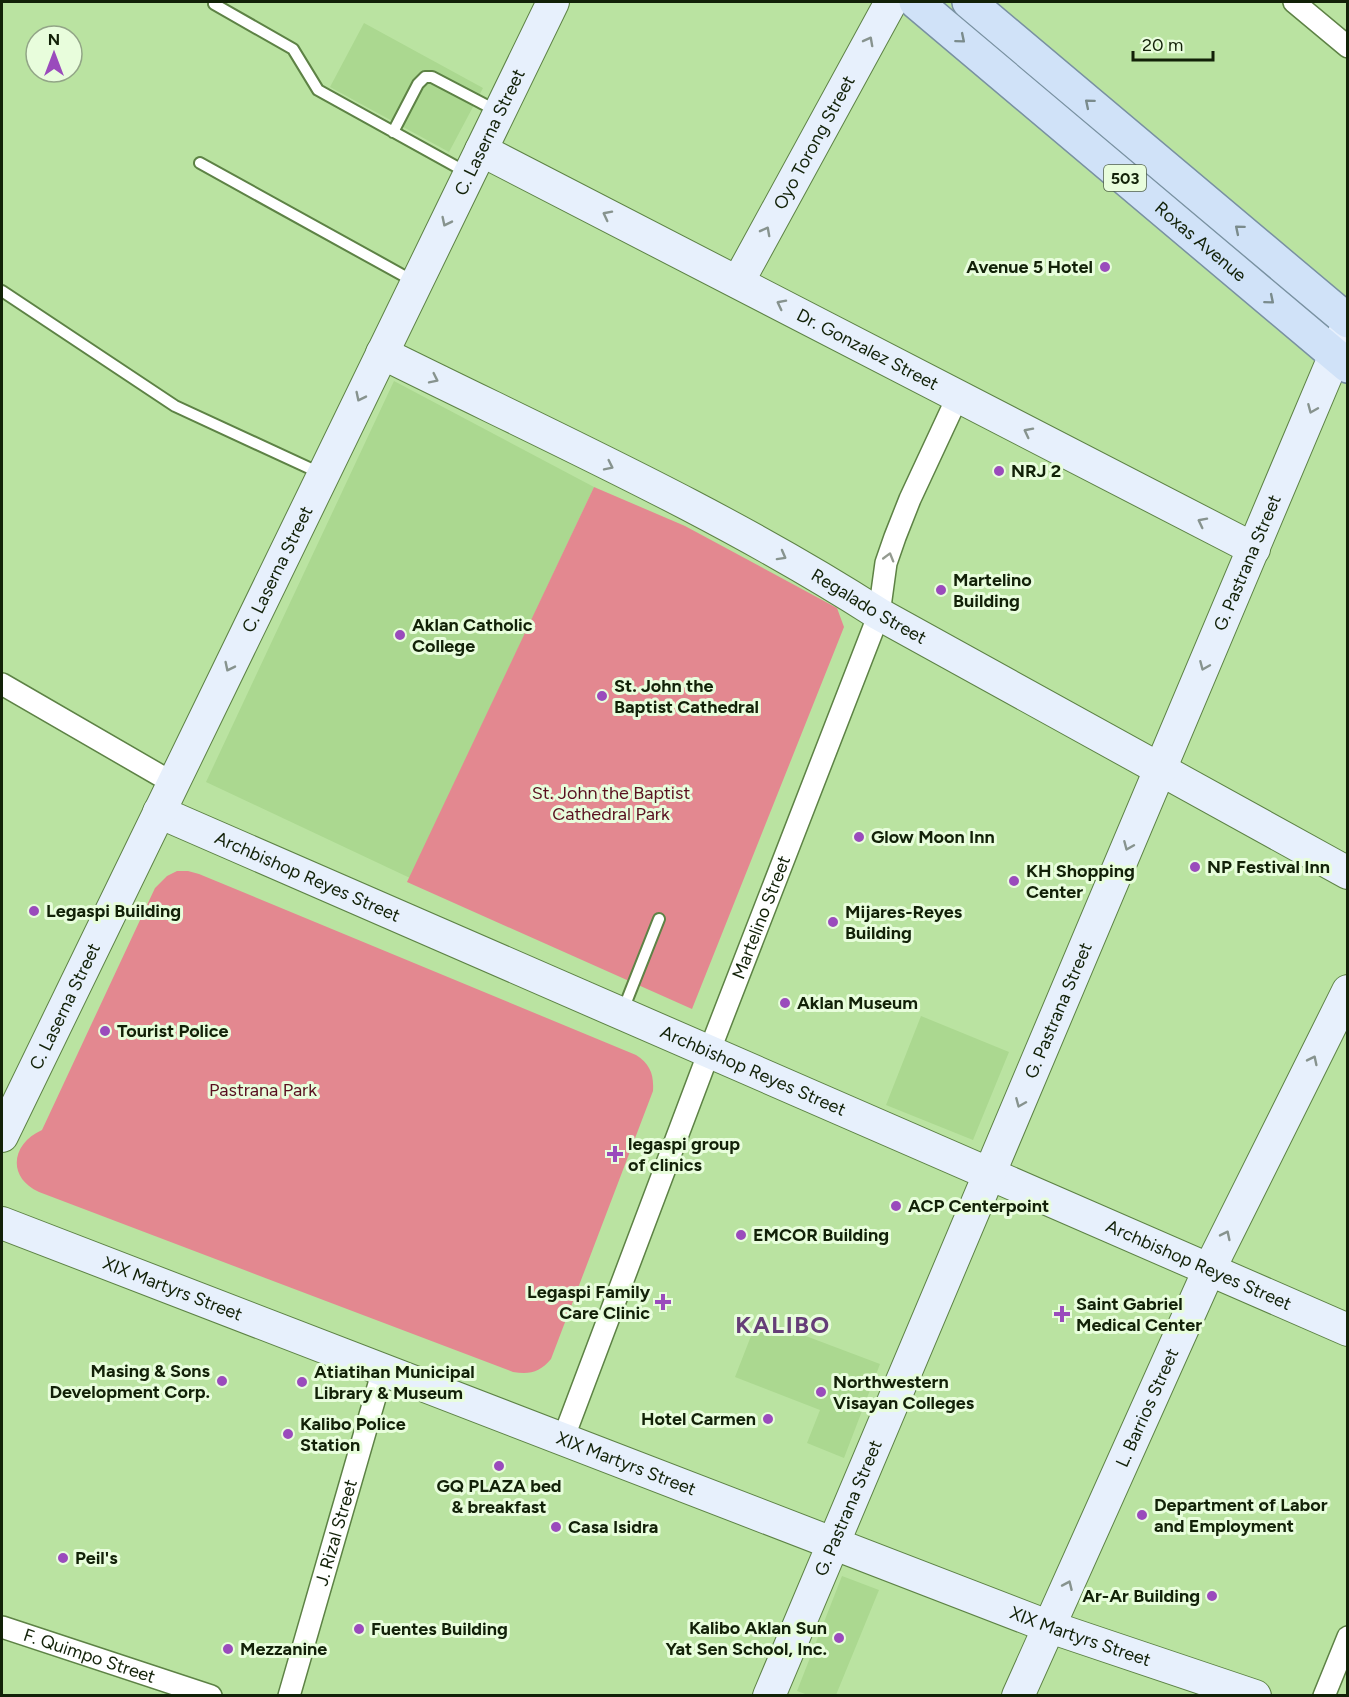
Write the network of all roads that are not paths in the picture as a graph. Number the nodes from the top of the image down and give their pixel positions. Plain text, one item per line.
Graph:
1 (553, 2) edge
2 (891, 2) edge
3 (916, 2) edge
4 (969, 2) edge
5 (1294, 2) edge
6 (214, 4) dead end
7 (1347, 48) edge
8 (499, 112) junction
9 (393, 132) junction
10 (475, 162) junction
11 (200, 163) dead end
12 (416, 282) junction
13 (738, 282) junction
14 (2, 291) edge
15 (1347, 322) edge
16 (382, 353) junction
17 (1341, 360) edge
18 (958, 396) junction
19 (323, 474) junction
20 (1254, 549) junction
21 (879, 614) junction
22 (2, 684) edge
23 (1160, 769) junction
24 (173, 783) junction
25 (159, 812) junction
26 (1347, 873) edge
27 (659, 919) dead end
28 (1347, 992) edge
29 (622, 1013) junction
30 (709, 1052) junction
31 (4, 1126) edge
32 (990, 1174) junction
33 (2, 1223) edge
34 (1209, 1270) junction
35 (1347, 1330) edge
36 (383, 1370) junction
37 (563, 1439) junction
38 (833, 1544) junction
39 (2, 1627) edge
40 (1050, 1627) junction
41 (1347, 1637) edge
42 (211, 1695) edge
43 (289, 1695) edge
44 (769, 1695) edge
45 (1018, 1695) edge
46 (1255, 1695) edge
47 (1324, 1695) edge

1 - 8 street, C. Laserna Street
13 -> 2 street, Oyo Torong Street
3 -> 17 main road, Roxas Avenue / 503
15 -> 4 main road, Roxas Avenue / 503
5 - 7 street
6 - 9 lane
8 - 9 lane
8 - 10 street, C. Laserna Street
9 - 10 lane
10 -> 12 street, C. Laserna Street
13 -> 10 street, Dr. Gonzalez Street
11 - 12 lane
12 - 16 street, C. Laserna Street
18 -> 13 street, Dr. Gonzalez Street
14 - 19 lane
15 - 17 street, G. Pastrana Street
16 -> 19 street, C. Laserna Street
16 -> 21 street, Regalado Street
17 -> 20 street, G. Pastrana Street
20 -> 18 street, Dr. Gonzalez Street
21 -> 18 street, Martelino Street
19 -> 24 street, C. Laserna Street
20 -> 23 street, G. Pastrana Street
21 - 23 street, Regalado Street
21 - 30 street, Martelino Street
22 - 24 street
23 - 26 street, Regalado Street
23 -> 32 street, G. Pastrana Street
24 - 25 street, C. Laserna Street
25 - 29 street, Archbishop Reyes Street
25 - 31 street, C. Laserna Street
27 - 29 lane
34 -> 28 street, L. Barrios Street
29 - 30 street, Archbishop Reyes Street
30 - 32 street, Archbishop Reyes Street
30 - 37 street, Martelino Street
32 - 34 street, Archbishop Reyes Street
32 - 38 street, G. Pastrana Street
33 - 36 street, XIX Martyrs Street
34 - 35 street, Archbishop Reyes Street
40 -> 34 street, L. Barrios Street
36 - 37 street, XIX Martyrs Street
36 - 43 street, J. Rizal Street
37 - 38 street, XIX Martyrs Street
38 - 40 street, XIX Martyrs Street
38 - 44 street, G. Pastrana Street
39 - 42 street, F. Quimpo Street
40 - 45 street, L. Barrios Street
40 - 46 street, XIX Martyrs Street
41 - 47 street

